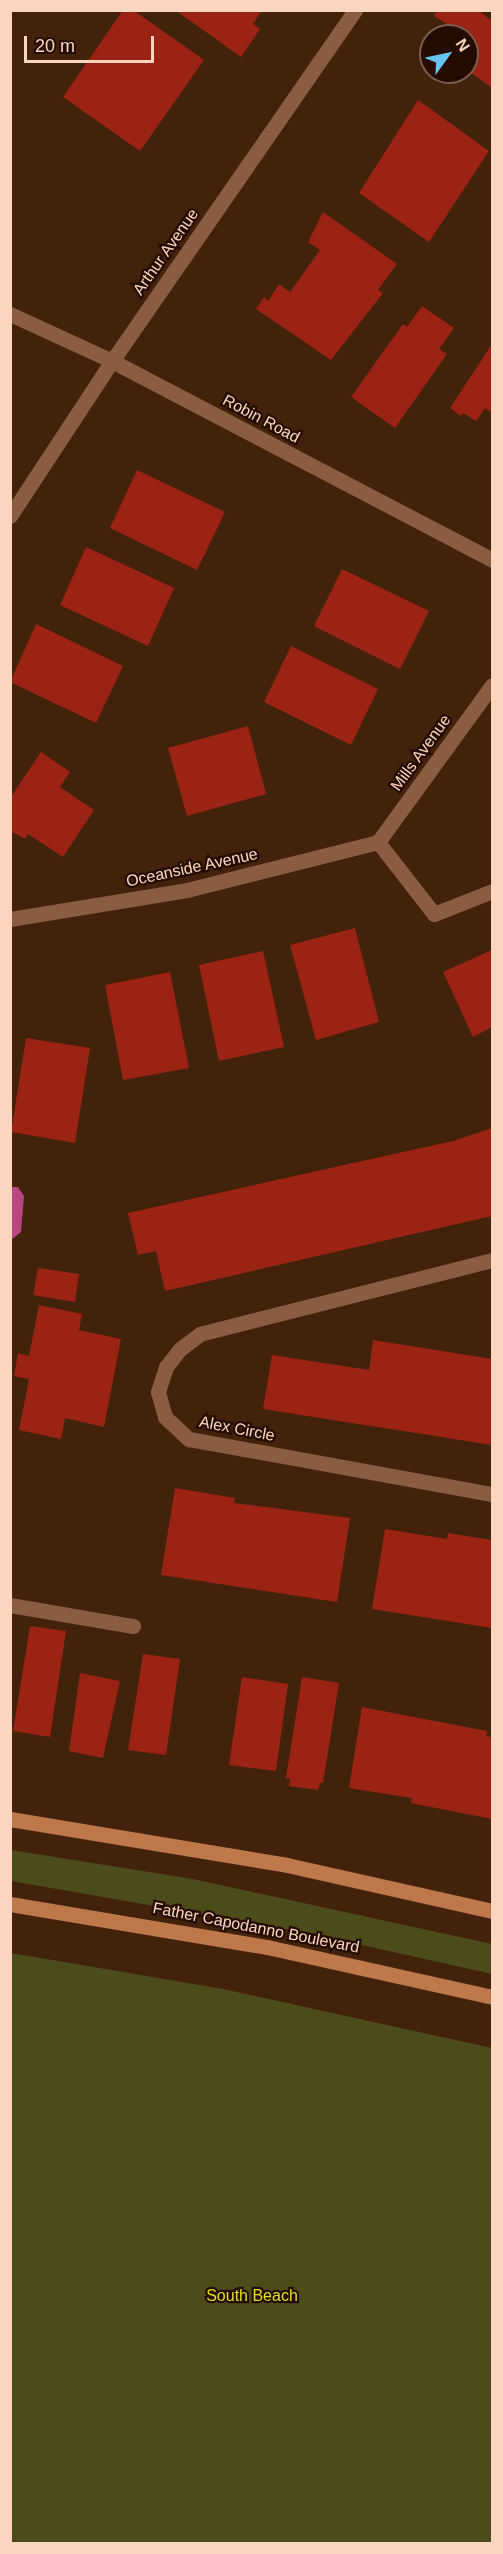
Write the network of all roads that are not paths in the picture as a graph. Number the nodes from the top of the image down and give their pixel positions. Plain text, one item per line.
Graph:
1 (355, 10) edge
2 (10, 314) edge
3 (112, 361) junction
4 (10, 516) edge
5 (492, 560) edge
6 (492, 685) edge
7 (378, 842) junction
8 (492, 891) edge
9 (10, 919) edge
10 (492, 1260) edge
11 (492, 1494) edge
12 (10, 1605) edge
13 (133, 1626) dead end
14 (10, 1819) edge
15 (10, 1904) edge
16 (492, 1911) edge
17 (492, 1997) edge

1 - 3 street, Arthur Avenue
2 - 3 street, Robin Road
3 - 4 street, Arthur Avenue
3 - 5 street, Robin Road
6 - 7 street, Mills Avenue
7 - 8 street
7 - 9 street, Oceanside Avenue
10 - 11 street, Alex Circle
12 - 13 street
14 - 16 main road
15 - 17 main road, Father Capodanno Boulevard

